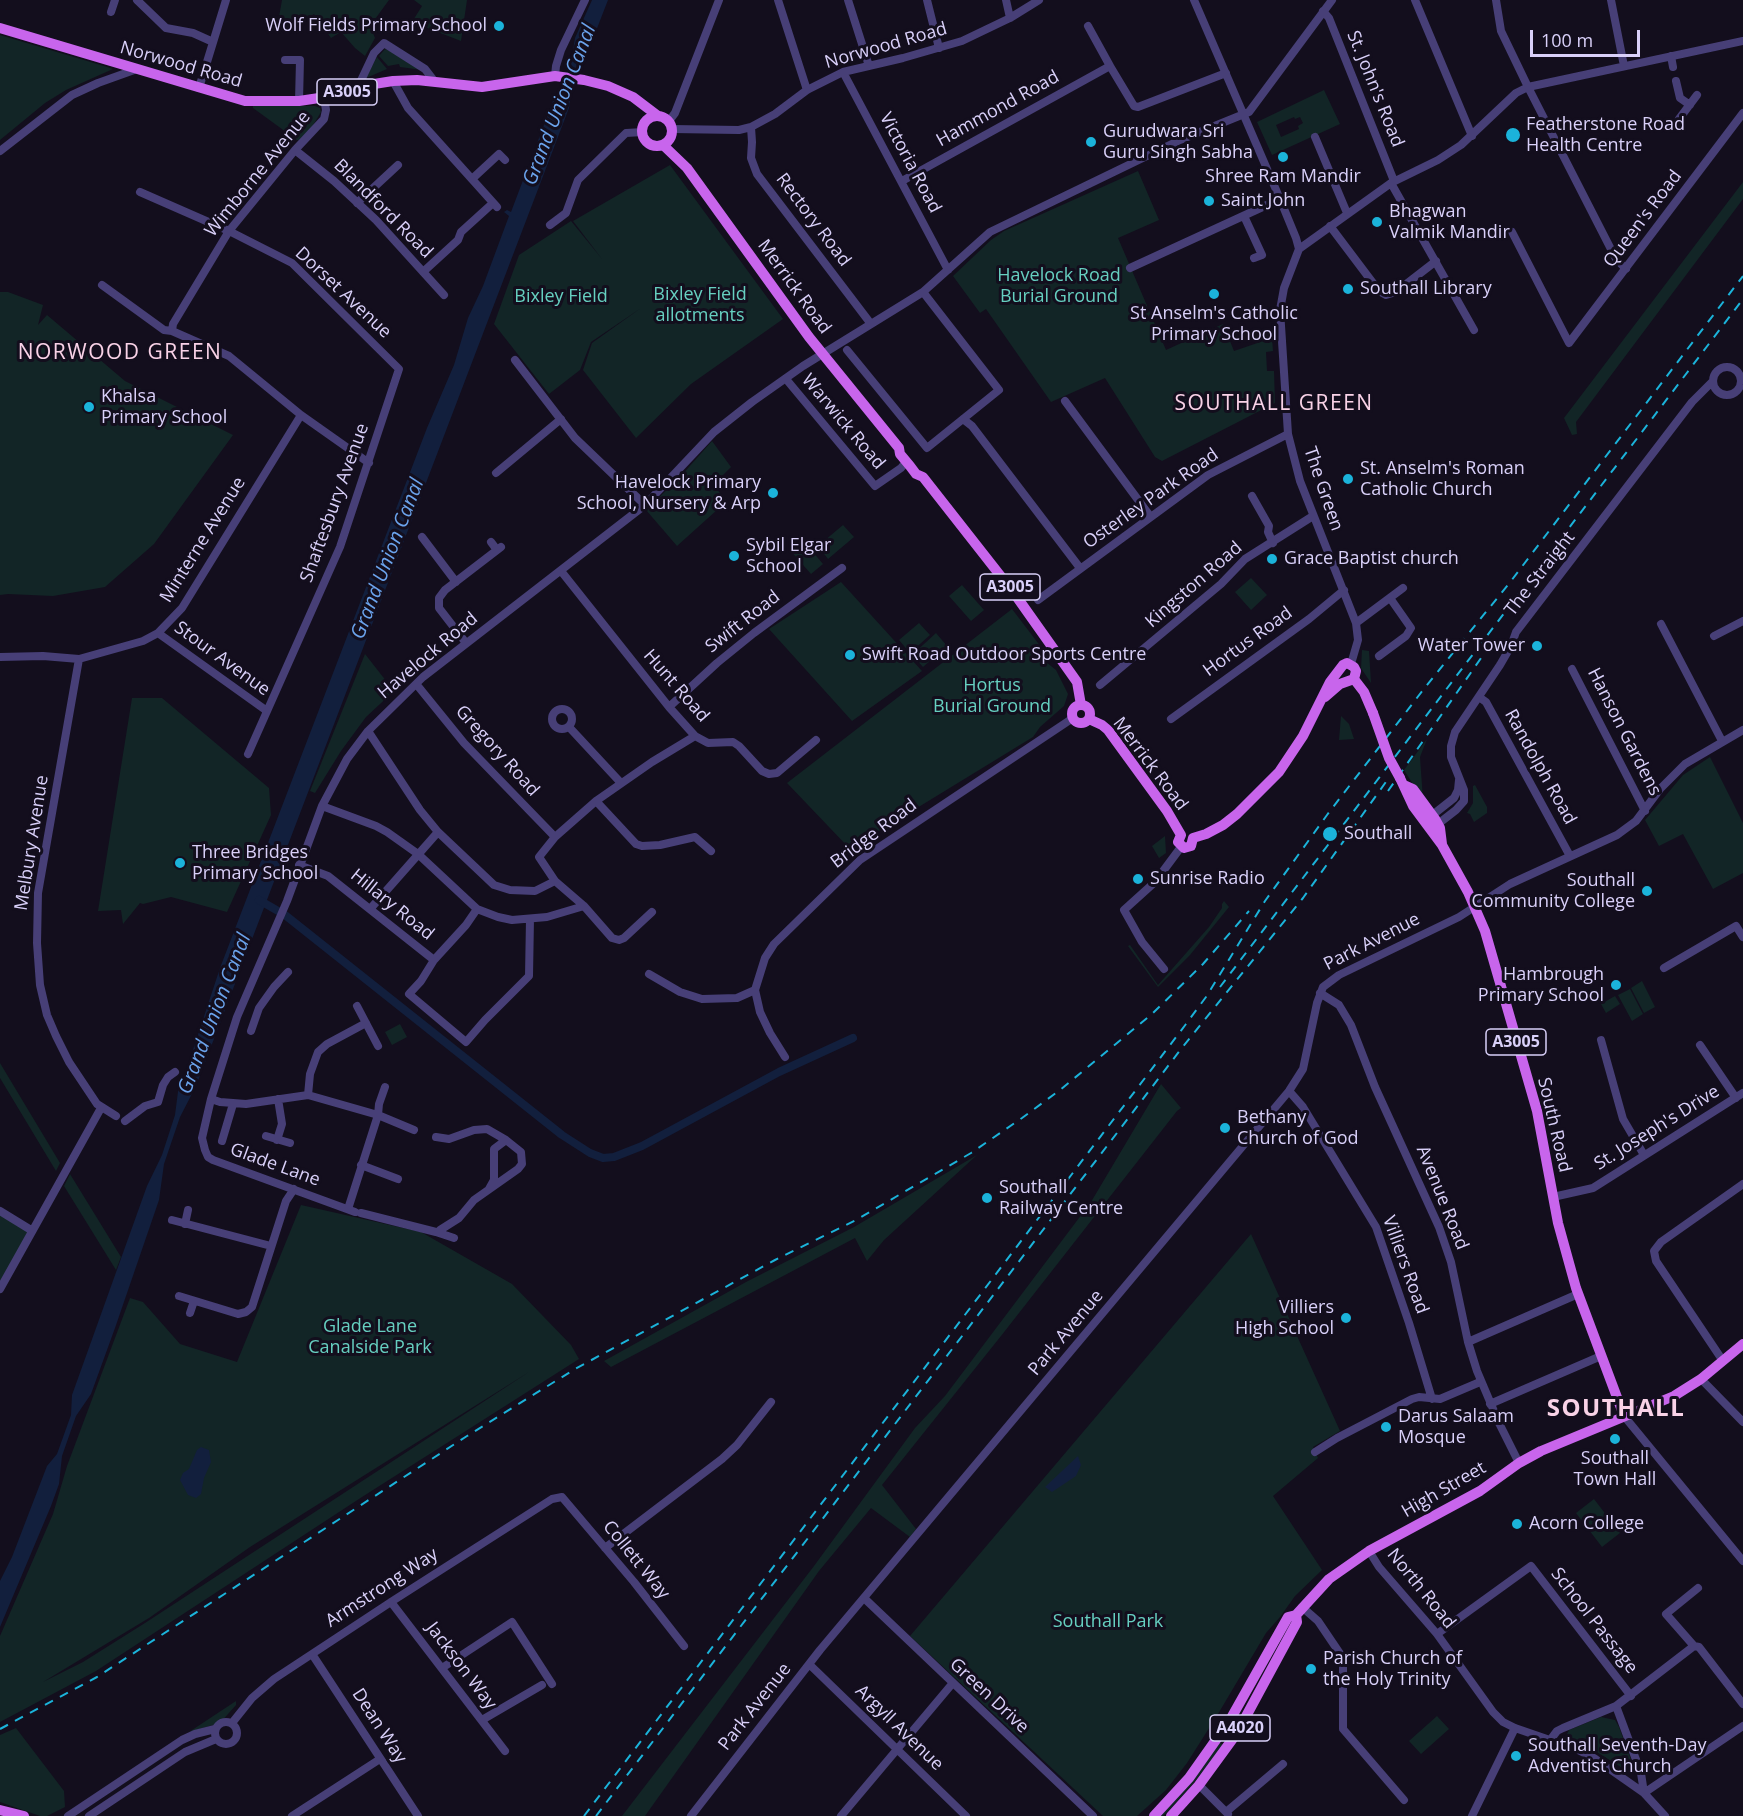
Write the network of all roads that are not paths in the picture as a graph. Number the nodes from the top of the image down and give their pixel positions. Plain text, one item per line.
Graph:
1 (116, 0) edge
2 (138, 0) edge
3 (226, 0) edge
4 (585, 0) edge
5 (719, 0) edge
6 (778, 0) edge
7 (848, 0) edge
8 (927, 0) edge
9 (1006, 0) edge
10 (1040, 0) edge
11 (1194, 0) edge
12 (1332, 0) edge
13 (1415, 0) edge
14 (1496, 0) edge
15 (1611, 0) edge
16 (1323, 11) junction
17 (111, 12) dead end
18 (1010, 18) junction
19 (1088, 26) dead end
20 (0, 27) edge
21 (1743, 41) edge
22 (213, 42) junction
23 (939, 48) junction
24 (1671, 56) junction
25 (285, 60) dead end
26 (869, 66) junction
27 (1110, 66) junction
28 (1624, 66) junction
29 (1673, 67) dead end
30 (138, 69) junction
31 (843, 72) junction
32 (1226, 73) junction
33 (558, 76) junction
34 (393, 81) junction
35 (1676, 81) dead end
36 (435, 82) junction
37 (1528, 87) junction
38 (199, 88) junction
39 (357, 89) junction
40 (807, 90) junction
41 (1697, 95) dead end
42 (324, 98) junction
43 (299, 101) junction
44 (1690, 105) junction
45 (1743, 113) edge
46 (1244, 114) junction
47 (658, 116) junction
48 (1679, 119) dead end
49 (671, 125) junction
50 (751, 127) junction
51 (643, 132) junction
52 (1472, 136) junction
53 (1315, 137) dead end
54 (663, 145) junction
55 (295, 150) junction
56 (0, 151) edge
57 (505, 160) dead end
58 (398, 165) dead end
59 (472, 179) junction
60 (902, 181) junction
61 (1393, 182) junction
62 (140, 192) dead end
63 (1281, 199) junction
64 (357, 203) junction
65 (1347, 213) junction
66 (1244, 216) junction
67 (550, 225) dead end
68 (1330, 226) junction
69 (229, 231) junction
70 (1512, 232) dead end
71 (1299, 249) junction
72 (1254, 258) dead end
73 (1436, 261) junction
74 (1130, 268) dead end
75 (1626, 269) junction
76 (948, 270) junction
77 (423, 272) junction
78 (102, 285) dead end
79 (923, 292) junction
80 (444, 295) dead end
81 (871, 324) junction
82 (1474, 330) dead end
83 (172, 331) junction
84 (848, 350) dead end
85 (822, 354) junction
86 (515, 360) dead end
87 (399, 369) joint
88 (786, 379) junction
89 (1713, 381) junction
90 (1742, 381) edge
91 (1718, 392) junction
92 (1739, 393) edge
93 (1065, 401) dead end
94 (1692, 402) junction
95 (301, 415) junction
96 (561, 419) junction
97 (963, 419) junction
98 (1288, 434) junction
99 (899, 448) junction
100 (369, 463) junction
101 (904, 465) junction
102 (496, 473) dead end
103 (923, 477) junction
104 (1252, 496) dead end
105 (645, 505) junction
106 (1150, 516) junction
107 (1313, 516) junction
108 (422, 537) dead end
109 (1273, 543) junction
110 (496, 546) dead end
111 (842, 568) dead end
112 (1080, 568) junction
113 (561, 571) junction
114 (456, 582) junction
115 (1403, 588) dead end
116 (1344, 590) junction
117 (1390, 598) junction
118 (1038, 600) dead end
119 (1743, 621) edge
120 (1356, 623) junction
121 (1661, 624) dead end
122 (159, 633) junction
123 (1714, 636) dead end
124 (466, 643) junction
125 (1379, 656) dead end
126 (0, 657) edge
127 (79, 659) junction
128 (1351, 664) junction
129 (1572, 669) dead end
130 (1338, 671) junction
131 (1350, 680) junction
132 (417, 685) junction
133 (1100, 685) dead end
134 (1479, 696) junction
135 (1081, 705) junction
136 (669, 707) junction
137 (267, 711) junction
138 (1315, 711) junction
139 (1073, 718) junction
140 (1089, 719) junction
141 (1171, 719) dead end
142 (569, 727) dead end
143 (1743, 730) edge
144 (368, 731) junction
145 (695, 736) junction
146 (816, 740) dead end
147 (1722, 741) junction
148 (248, 754) dead end
149 (1402, 781) junction
150 (621, 783) junction
151 (596, 801) junction
152 (322, 806) junction
153 (1646, 811) junction
154 (1434, 824) junction
155 (438, 832) junction
156 (1181, 835) junction
157 (555, 837) junction
158 (1193, 838) junction
159 (1181, 847) junction
160 (711, 851) dead end
161 (418, 854) junction
162 (1570, 856) junction
163 (299, 865) junction
164 (555, 881) junction
165 (584, 906) junction
166 (371, 908) junction
167 (1475, 908) junction
168 (477, 909) junction
169 (652, 912) dead end
170 (530, 919) junction
171 (1743, 937) edge
172 (434, 960) junction
173 (1664, 968) dead end
174 (1164, 969) dead end
175 (288, 972) dead end
176 (649, 974) dead end
177 (755, 990) junction
178 (1320, 993) junction
179 (357, 1006) dead end
180 (237, 1017) junction
181 (366, 1023) junction
182 (1601, 1040) dead end
183 (1700, 1045) dead end
184 (378, 1046) dead end
185 (784, 1054) dead end
186 (175, 1072) dead end
187 (385, 1087) dead end
188 (1289, 1092) junction
189 (308, 1095) junction
190 (1740, 1096) edge
191 (211, 1099) junction
192 (278, 1099) junction
193 (233, 1104) junction
194 (101, 1108) junction
195 (378, 1115) junction
196 (116, 1116) dead end
197 (125, 1121) dead end
198 (414, 1130) dead end
199 (491, 1131) junction
200 (266, 1136) dead end
201 (436, 1137) dead end
202 (277, 1140) junction
203 (506, 1140) junction
204 (222, 1141) dead end
205 (290, 1143) dead end
206 (494, 1149) junction
207 (1644, 1155) junction
208 (361, 1165) junction
209 (398, 1179) dead end
210 (1743, 1184) edge
211 (294, 1189) junction
212 (489, 1189) junction
213 (1553, 1197) junction
214 (188, 1210) dead end
215 (0, 1211) edge
216 (355, 1212) junction
217 (172, 1220) dead end
218 (185, 1224) junction
219 (31, 1230) junction
220 (439, 1233) junction
221 (453, 1238) dead end
222 (272, 1246) junction
223 (0, 1289) edge
224 (1578, 1294) junction
225 (179, 1296) dead end
226 (194, 1301) junction
227 (190, 1313) dead end
228 (1468, 1342) junction
229 (1743, 1344) edge
230 (1602, 1356) junction
231 (1723, 1361) junction
232 (1480, 1382) junction
233 (1705, 1382) junction
234 (1432, 1399) junction
235 (771, 1402) dead end
236 (1490, 1404) junction
237 (1624, 1416) junction
238 (1743, 1422) edge
239 (1315, 1452) dead end
240 (1519, 1463) junction
241 (562, 1497) joint
242 (605, 1548) junction
243 (1369, 1551) junction
244 (1743, 1561) edge
245 (1698, 1588) dead end
246 (864, 1598) junction
247 (391, 1602) junction
248 (1299, 1611) junction
249 (1437, 1634) junction
250 (684, 1646) dead end
251 (1694, 1646) junction
252 (312, 1654) junction
253 (809, 1664) junction
254 (442, 1668) junction
255 (552, 1684) dead end
256 (952, 1684) junction
257 (542, 1685) dead end
258 (1631, 1696) junction
259 (1743, 1704) edge
260 (1616, 1706) junction
261 (482, 1720) junction
262 (232, 1723) junction
263 (1743, 1726) edge
264 (1515, 1728) junction
265 (215, 1729) junction
266 (1218, 1736) junction
267 (216, 1739) junction
268 (1551, 1739) junction
269 (1230, 1744) junction
270 (898, 1749) junction
271 (506, 1751) dead end
272 (380, 1759) junction
273 (1283, 1764) dead end
274 (1199, 1785) junction
275 (1644, 1793) junction
276 (1404, 1800) dead end
277 (0, 1810) edge
278 (1228, 1814) edge
279 (24, 1816) edge
280 (68, 1816) edge
281 (89, 1816) edge
282 (292, 1816) edge
283 (418, 1816) edge
284 (692, 1816) edge
285 (841, 1816) edge
286 (966, 1816) edge
287 (1093, 1816) edge
288 (1154, 1816) edge
289 (1171, 1816) edge
290 (1472, 1816) edge
291 (1665, 1816) edge

1 - 17 street
2 - 22 street
3 - 22 street
4 - 33 street
5 - 49 street
6 - 40 street
7 - 26 street
8 - 23 street
9 - 18 street
10 - 18 street, Norwood Road
11 - 32 street
12 - 16 street
13 - 52 street
14 - 37 street
15 - 28 street
16 - 46 street
16 - 61 street, St. John's Road
18 - 23 street, Norwood Road
19 - 27 street
20 - 30 main road, Norwood Road / A3005
21 - 24 street
22 - 38 street
23 - 26 street, Norwood Road
24 - 28 street
24 - 29 street
25 - 43 street
26 - 31 street, Norwood Road
27 - 32 street
27 - 60 street, Hammond Road
28 - 37 street
30 - 38 main road, Norwood Road / A3005
30 - 56 street
31 - 40 street, Norwood Road
31 - 60 street, Victoria Road
32 - 46 street
33 - 36 main road, Norwood Road / A3005
33 - 47 main road, Norwood Road / A3005
34 - 36 main road, Norwood Road / A3005
34 - 39 main road, Norwood Road / A3005
34 - 59 street
35 - 44 street
36 - 39 street
37 - 52 street
37 - 75 street
38 - 43 main road, Norwood Road / A3005
39 - 42 main road, Norwood Road / A3005
40 - 50 street, Norwood Road
41 - 44 street
42 - 43 main road, Norwood Road / A3005
42 - 55 street, Wimborne Avenue
44 - 48 street
45 - 75 street, Queen's Road
46 - 63 street
46 - 76 street, Havelock Road
47 - 49 main road, A3005
47 - 51 main road
49 - 50 street, Norwood Road
49 - 54 main road
50 - 81 street, Rectory Road
51 - 54 main road, A3005
51 - 67 street
52 - 61 street
53 - 65 street
54 - 85 main road, Merrick Road / A3005
55 - 64 street, Blandford Road
55 - 69 street, Wimborne Avenue
57 - 59 street
58 - 64 street
59 - 77 street
60 - 76 street, Victoria Road
61 - 65 street
61 - 73 street, St. John's Road
62 - 69 street, Dorset Avenue
63 - 66 street
63 - 71 street
64 - 77 street, Blandford Road
65 - 68 street
66 - 72 street
66 - 74 street
68 - 71 street
68 - 73 street
69 - 83 street, Wimborne Avenue
69 - 87 street, Dorset Avenue
70 - 75 street, Queen's Road
71 - 98 street, The Green
73 - 82 street, St. John's Road
76 - 79 street, Havelock Road
77 - 80 street, Blandford Road
78 - 83 street
79 - 81 street, Havelock Road
79 - 97 street
81 - 85 street, Havelock Road
83 - 95 street
84 - 97 street
85 - 88 street, Havelock Road
85 - 99 main road, Merrick Road / A3005
86 - 96 street
87 - 100 street, Shaftesbury Avenue
88 - 101 street, Warwick Road
88 - 105 street, Havelock Road
89 - 90 street
89 - 91 street
89 - 94 street, The Straight
90 - 92 street
91 - 92 street
91 - 94 street
93 - 106 street
94 - 134 street, The Straight
95 - 100 street
95 - 122 street, Minterne Avenue
96 - 102 street
96 - 105 street
97 - 112 street
98 - 106 street, Osterley Park Road
98 - 107 street, The Green
99 - 101 main road, Merrick Road / A3005
99 - 103 main road, Merrick Road / A3005
100 - 137 street, Shaftesbury Avenue
101 - 103 main road, Merrick Road / A3005
103 - 135 main road, Merrick Road / A3005
104 - 109 street
105 - 113 street, Havelock Road
106 - 112 street, Osterley Park Road
107 - 109 street, Kingston Road
107 - 116 street, The Green
108 - 114 street
109 - 133 street, Kingston Road
110 - 114 street
111 - 136 street, Swift Road
112 - 118 street, Osterley Park Road
113 - 124 street, Havelock Road
113 - 136 street, Hunt Road
114 - 124 street
115 - 117 street
116 - 120 street, The Green
116 - 141 street, Hortus Road
117 - 120 street
117 - 125 street
119 - 123 street
120 - 128 street, The Green
121 - 147 street
122 - 127 street, Minterne Avenue
122 - 137 street, Stour Avenue
124 - 132 street, Havelock Road
126 - 127 street, Minterne Avenue
127 - 194 street, Melbury Avenue
128 - 130 main road
128 - 131 main road, A3005
129 - 153 street, Hanson Gardens
130 - 131 main road, A3005
130 - 138 main road
131 - 138 main road
131 - 149 main road, South Road / A3005, bridge
132 - 144 street, Havelock Road
132 - 157 street, Gregory Road
134 - 154 street, The Straight
134 - 162 street, Randolph Road
135 - 139 main road
135 - 140 main road, A3005
136 - 145 street, Hunt Road
137 - 148 street, Shaftesbury Avenue
138 - 158 main road
139 - 140 main road
139 - 177 street, Bridge Road
140 - 156 main road, Merrick Road / A3005
142 - 150 street
143 - 147 street, Park Avenue
144 - 152 street, Havelock Road
144 - 155 street
145 - 146 street, Hunt Road
145 - 150 street
147 - 153 street, Park Avenue
149 - 154 main road, South Road / A3005
149 - 154 main road, South Road / A3005
150 - 151 street
151 - 157 street
151 - 160 street
152 - 161 street
152 - 163 street, Havelock Road
153 - 162 street, Park Avenue
154 - 167 main road, South Road / A3005
155 - 161 street
155 - 164 street
156 - 158 main road
156 - 159 main road
157 - 164 street
158 - 159 main road
159 - 174 street
161 - 166 street
161 - 168 street
162 - 167 street, Park Avenue
163 - 166 street, Hillary Road
163 - 180 street, Havelock Road
164 - 165 street
165 - 169 street
165 - 170 street
166 - 172 street, Hillary Road
167 - 178 street, Park Avenue
167 - 213 main road, South Road / A3005
168 - 170 street
168 - 172 street, Hillary Road
170 - 172 street
171 - 173 street
175 - 180 street
176 - 177 street
177 - 185 street
178 - 188 street, Park Avenue
178 - 228 street, Avenue Road
179 - 181 street
180 - 191 street, Havelock Road
181 - 184 street
181 - 189 street
182 - 207 street
183 - 190 street
186 - 197 street
187 - 195 street
188 - 234 street, Villiers Road
188 - 246 street, Park Avenue
189 - 192 street
189 - 195 street
190 - 207 street, St. Joseph's Drive
191 - 193 street
191 - 211 street, Glade Lane
192 - 193 street
192 - 202 street
193 - 204 street
194 - 196 street, Melbury Avenue
194 - 219 street
195 - 198 street
195 - 208 street
199 - 201 street
199 - 203 street
199 - 206 street
200 - 202 street
202 - 205 street
203 - 206 street
203 - 212 street
206 - 212 street
207 - 213 street, St. Joseph's Drive
208 - 209 street
208 - 216 street
210 - 231 street
211 - 216 street, Glade Lane
211 - 222 street
212 - 220 street
213 - 224 main road, South Road / A3005
214 - 218 street
215 - 219 street
216 - 220 street, Glade Lane
217 - 218 street
218 - 222 street
219 - 223 street
220 - 221 street, Glade Lane
222 - 226 street
224 - 228 street
224 - 230 main road, South Road / A3005
225 - 226 street
226 - 227 street
228 - 232 street, Avenue Road
229 - 231 main road, A4020
230 - 236 street
230 - 237 main road, South Road / A3005
231 - 233 main road, A4020
232 - 234 street
232 - 236 street, Avenue Road
233 - 237 main road, A4020
233 - 238 street
234 - 239 street
235 - 242 street
236 - 240 street, Avenue Road
237 - 240 main road, High Street / A4020
237 - 244 street
240 - 243 main road, High Street / A4020
241 - 242 street, Collett Way
241 - 247 street, Armstrong Way
242 - 250 street, Collett Way
243 - 248 main road, High Street / A4020
243 - 249 street, North Road
245 - 251 street
246 - 253 street, Park Avenue
246 - 256 street, Green Drive
247 - 252 street, Armstrong Way
247 - 254 street, Jackson Way
248 - 266 main road, A4020
248 - 269 main road, A4020
248 - 276 street
249 - 258 street, School Passage
249 - 264 street, North Road
251 - 258 street
251 - 259 street
252 - 262 street, Armstrong Way
252 - 272 street, Dean Way
253 - 270 street, Argyll Avenue
253 - 284 street, Park Avenue
254 - 255 street
254 - 261 street, Jackson Way
256 - 270 street
256 - 287 street, Green Drive
257 - 261 street
258 - 260 street
260 - 268 street
260 - 275 street, North Road
261 - 271 street, Jackson Way
262 - 265 street
262 - 267 street, Armstrong Way
263 - 275 street
264 - 268 street, North Road
264 - 290 street
265 - 267 street
265 - 280 street
266 - 269 main road, A4020
266 - 288 main road, A4020
267 - 281 street, Armstrong Way
268 - 275 street, North Road
269 - 274 main road, A4020
270 - 285 street
270 - 286 street, Argyll Avenue
272 - 282 street
272 - 283 street, Dean Way
273 - 278 street
274 - 278 street
274 - 289 main road, A4020
275 - 291 street, North Road
277 - 279 main road

